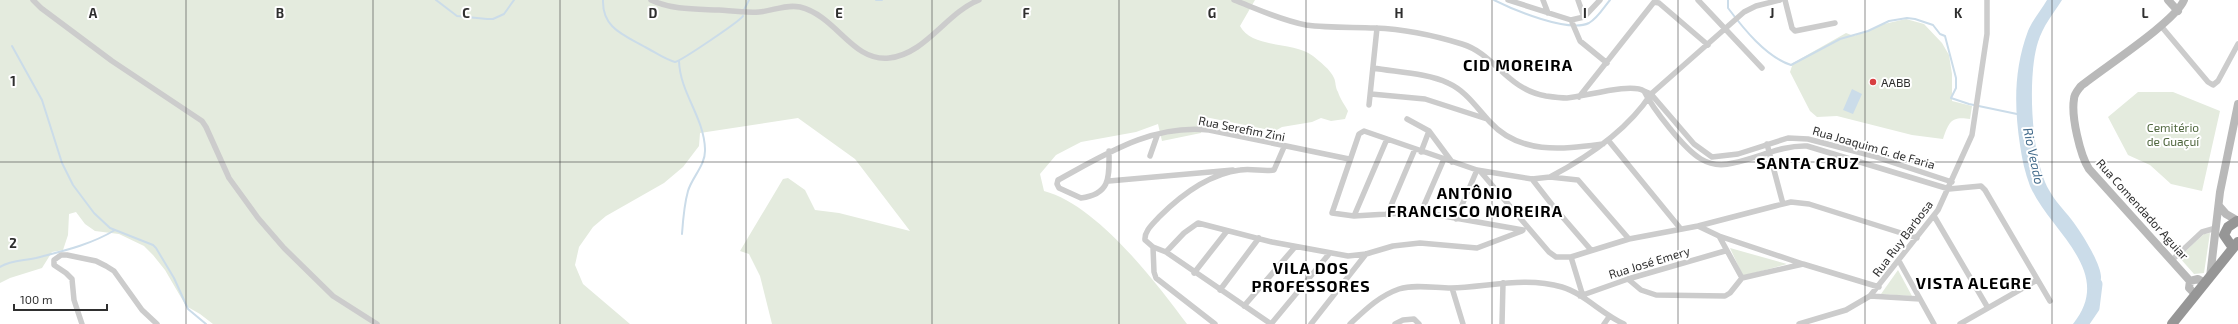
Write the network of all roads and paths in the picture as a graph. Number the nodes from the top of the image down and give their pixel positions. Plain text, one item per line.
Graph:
1 (33, 0) edge
2 (651, 0) edge
3 (979, 0) edge
4 (1234, 0) edge
5 (1509, 0) edge
6 (1543, 0) edge
7 (1578, 0) edge
8 (1600, 0) edge
9 (1698, 0) edge
10 (1777, 0) edge
11 (1785, 0) edge
12 (1987, 0) edge
13 (2168, 0) edge
14 (2184, 0) edge
15 (2178, 11) junction
16 (1548, 13) junction
17 (1584, 17) junction
18 (1571, 21) junction
19 (1835, 23) dead end
20 (2160, 26) junction
21 (1377, 28) junction
22 (1725, 28) junction
23 (2238, 44) edge
24 (1708, 45) junction
25 (1606, 63) junction
26 (1373, 68) junction
27 (1762, 68) dead end
28 (1371, 94) junction
29 (1579, 96) junction
30 (1650, 96) junction
31 (2238, 104) edge
32 (1369, 105) dead end
33 (1407, 119) dead end
34 (1487, 119) junction
35 (1429, 131) junction
36 (1157, 136) junction
37 (1387, 139) junction
38 (1606, 142) junction
39 (1767, 144) junction
40 (1284, 147) junction
41 (1415, 149) junction
42 (1109, 151) junction
43 (1421, 152) junction
44 (1769, 153) junction
45 (1150, 156) dead end
46 (1349, 159) junction
47 (1444, 159) junction
48 (1452, 162) junction
49 (1239, 170) junction
50 (1479, 170) junction
51 (1550, 177) junction
52 (1532, 179) junction
53 (1109, 181) junction
54 (1952, 182) junction
55 (1949, 189) junction
56 (1783, 204) junction
57 (2219, 206) junction
58 (1421, 212) junction
59 (1387, 215) junction
60 (1354, 216) junction
61 (1934, 216) junction
62 (1456, 219) junction
63 (2237, 221) edge
64 (1698, 226) junction
65 (1680, 228) junction
66 (2216, 228) junction
67 (1525, 229) junction
68 (1227, 231) junction
69 (1719, 236) junction
70 (1259, 238) junction
71 (1917, 238) junction
72 (1629, 239) junction
73 (2236, 245) edge
74 (1295, 247) junction
75 (1153, 248) junction
76 (1591, 250) junction
77 (1725, 251) junction
78 (1166, 252) junction
79 (1329, 254) junction
80 (1366, 254) junction
81 (1571, 257) junction
82 (2172, 260) junction
83 (1899, 261) junction
84 (1802, 264) junction
85 (1194, 273) junction
86 (1742, 278) junction
87 (1628, 279) junction
88 (2038, 280) junction
89 (2208, 280) junction
90 (2190, 281) junction
91 (1503, 283) junction
92 (1879, 287) junction
93 (1452, 288) junction
94 (1220, 290) junction
95 (1581, 295) junction
96 (2196, 295) junction
97 (1870, 296) junction
98 (1920, 299) junction
99 (2050, 301) dead end
100 (1244, 306) junction
101 (1988, 308) junction
102 (1609, 317) junction
103 (82, 324) edge
104 (157, 324) edge
105 (377, 324) edge
106 (1214, 324) edge
107 (1271, 324) edge
108 (1311, 324) edge
109 (1350, 324) edge
110 (1394, 324) edge
111 (1419, 324) edge
112 (1463, 324) edge
113 (1502, 324) edge
114 (1604, 324) edge
115 (1624, 324) edge
116 (1799, 324) edge
117 (1934, 324) edge
118 (1960, 324) edge
119 (2172, 324) edge

1 - 105 street
2 - 3 street
4 - 21 street
5 - 16 street
6 - 16 street
7 - 17 street
8 - 17 street
9 - 22 street
10 - 22 street
11 - 19 street
12 - 54 street, Rua Ruy Barbosa
13 - 15 street
14 - 15 street
15 - 20 street, Rua Comendador Aguiar
16 - 18 street
17 - 18 street
18 - 25 street
20 - 23 street
20 - 82 street, Rua Comendador Aguiar
21 - 26 street
21 - 29 street
22 - 24 street
22 - 27 street
24 - 25 street
24 - 30 street
25 - 29 street
26 - 28 street
26 - 34 street
28 - 32 street
28 - 34 street
29 - 30 street
30 - 38 street
30 - 39 street, Rua Joaquim G. de Faria
30 - 44 street, Rua Joaquim G. de Faria
31 - 57 street
33 - 35 street
34 - 38 street
35 - 43 street
35 - 48 street
36 - 40 street, Rua Serefim Zini
36 - 42 street, Rua Serefim Zini
36 - 45 street
37 - 41 street
37 - 46 street
37 - 60 street
38 - 51 street
38 - 65 street
39 - 44 street
39 - 54 street, Rua Joaquim G. de Faria
40 - 46 street, Rua Serefim Zini
40 - 49 street
41 - 43 street
41 - 59 street
42 - 53 street
42 - 53 street, Rua Serefim Zini
43 - 47 street
44 - 55 street, Rua Joaquim G. de Faria
44 - 56 street
46 - 60 street
47 - 48 street
47 - 58 street
48 - 50 street
49 - 53 street
49 - 75 street
50 - 52 street
50 - 62 street
50 - 67 street
51 - 52 street
51 - 72 street
52 - 76 street
54 - 55 street, Rua Ruy Barbosa
55 - 61 street, Rua Ruy Barbosa
55 - 88 street
56 - 64 street
56 - 71 street
57 - 63 street
57 - 66 street
58 - 59 street
58 - 62 street
59 - 60 street
61 - 71 street, Rua Ruy Barbosa
61 - 101 street
62 - 67 street
63 - 73 highway
64 - 65 street
64 - 69 street
65 - 72 street
66 - 82 street
66 - 89 street
67 - 80 street
67 - 81 street
68 - 70 street
68 - 78 street
68 - 85 street
69 - 77 street
69 - 84 street
70 - 74 street
70 - 94 street
71 - 83 street, Rua Ruy Barbosa
72 - 76 street
73 - 89 highway
74 - 79 street
74 - 100 street
75 - 78 street
75 - 106 street
76 - 81 street
77 - 86 street
77 - 87 street, Rua José Emery
78 - 85 street
79 - 80 street
79 - 107 street
80 - 108 street
81 - 95 street
82 - 90 street, Rua Comendador Aguiar
83 - 92 street, Rua Ruy Barbosa
83 - 98 street
84 - 86 street
84 - 92 street
85 - 94 street
86 - 87 street
87 - 95 street, Rua José Emery
88 - 99 street
88 - 101 street
89 - 90 street
89 - 96 highway
90 - 96 street, Rua Comendador Aguiar
91 - 93 street
91 - 95 street
91 - 113 street
92 - 97 street, Rua Ruy Barbosa
93 - 109 street
93 - 112 street
94 - 100 street
95 - 102 street
96 - 119 highway
97 - 98 street
97 - 116 street, Rua Ruy Barbosa
98 - 117 street
100 - 107 street
101 - 118 street
102 - 114 street
102 - 115 street
103 - 104 street
110 - 111 street

